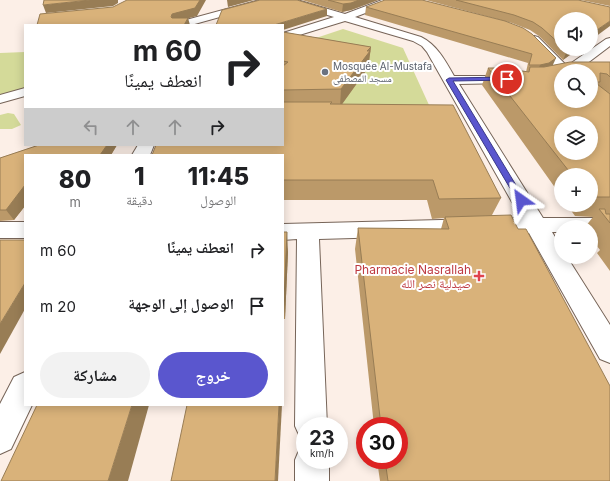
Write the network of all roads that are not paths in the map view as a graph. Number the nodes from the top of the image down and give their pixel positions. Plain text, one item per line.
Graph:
1 (271, 0) edge
2 (287, 0) edge
3 (391, 0) edge
4 (346, 17) junction
5 (183, 24) edge
6 (525, 33) edge
7 (284, 37) edge
8 (609, 42) edge
9 (558, 64) edge
10 (579, 64) edge
11 (528, 79) edge
12 (449, 80) junction
13 (24, 92) edge
14 (0, 99) edge
15 (536, 225) junction
16 (610, 225) edge
17 (0, 230) edge
18 (24, 230) edge
19 (295, 232) edge
20 (610, 350) edge
21 (24, 389) edge
22 (310, 417) edge
23 (0, 438) edge
24 (312, 469) edge
25 (312, 481) edge

1 - 5 street
2 - 4 street
3 - 4 street
4 - 7 street
4 - 12 street
6 - 9 street
8 - 10 street
11 - 12 street
12 - 15 street
13 - 14 street
15 - 16 street
15 - 19 street
15 - 20 street
17 - 18 street
19 - 22 street
21 - 23 street
24 - 25 street

